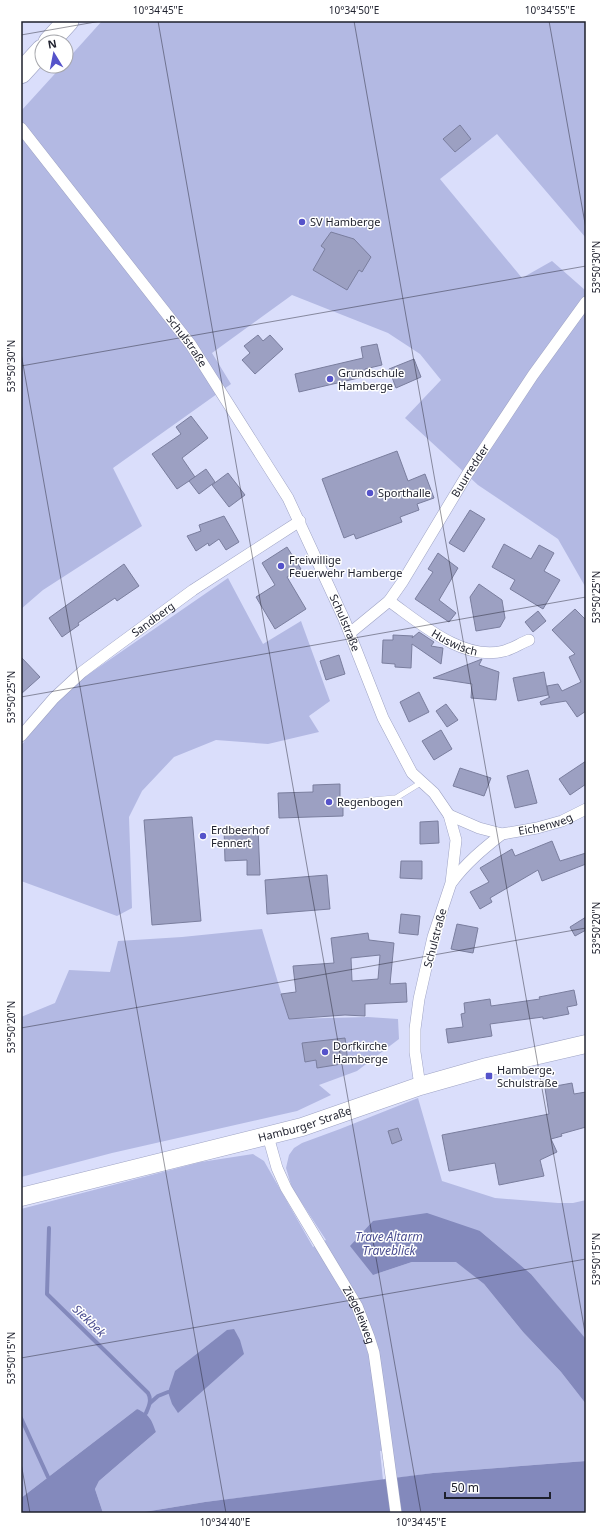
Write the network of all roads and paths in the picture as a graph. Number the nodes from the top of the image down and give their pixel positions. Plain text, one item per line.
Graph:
1 (68, 21) edge
2 (56, 34) edge
3 (34, 59) edge
4 (21, 73) edge
5 (21, 128) edge
6 (586, 302) edge
7 (300, 521) junction
8 (388, 601) junction
9 (350, 633) junction
10 (529, 640) dead end
11 (21, 736) edge
12 (422, 782) junction
13 (352, 802) dead end
14 (586, 809) edge
15 (449, 815) junction
16 (502, 834) junction
17 (451, 883) junction
18 (586, 1044) edge
19 (420, 1086) junction
20 (268, 1136) junction
21 (21, 1197) edge
22 (396, 1513) edge

1 - 2 highway
3 - 4 highway
5 - 7 street, Schulstraße
6 - 8 street, Buurredder
7 - 9 street, Schulstraße
7 - 11 street, Sandberg
8 - 9 street, Buurredder
8 - 10 street, Huswisch
9 - 12 street, Schulstraße
12 - 13 lane
12 - 15 street, Schulstraße
14 - 16 street, Eichenweg
15 - 16 street, Eichenweg
15 - 17 street, Schulstraße
16 - 17 street, Eichenweg
17 - 19 street, Schulstraße
18 - 19 main road, Hamburger Straße
19 - 20 main road, Hamburger Straße
20 - 21 main road, Hamburger Straße
20 - 22 street, Ziegeleiweg

